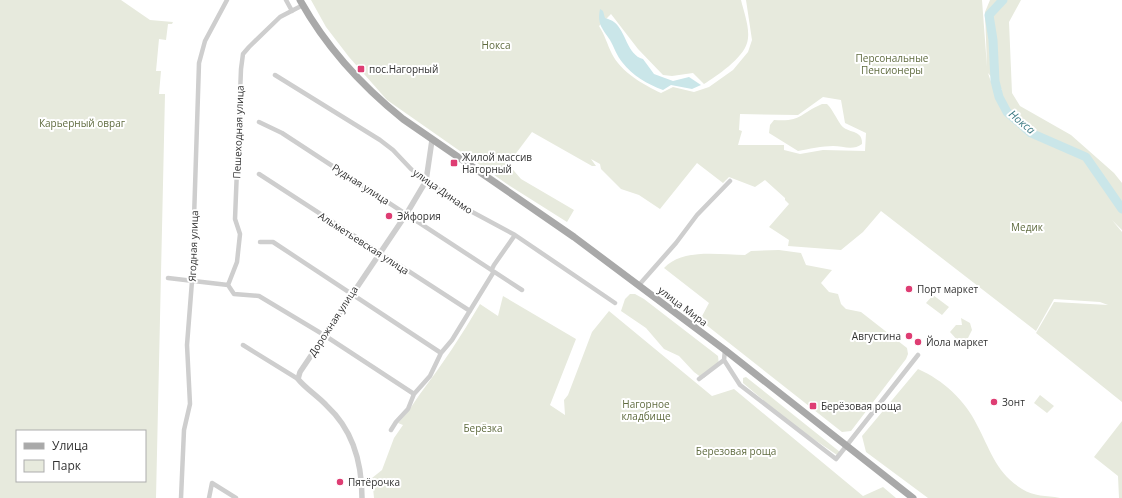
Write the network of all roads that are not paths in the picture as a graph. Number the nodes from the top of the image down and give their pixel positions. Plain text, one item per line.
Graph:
1 (227, 0) edge
2 (286, 0) edge
3 (302, 2) edge
4 (292, 11) junction
5 (275, 75) dead end
6 (259, 122) dead end
7 (432, 140) junction
8 (259, 174) dead end
9 (426, 181) junction
10 (730, 181) dead end
11 (407, 213) junction
12 (515, 235) junction
13 (260, 242) dead end
14 (378, 253) junction
15 (492, 269) junction
16 (168, 278) dead end
17 (192, 281) junction
18 (228, 284) junction
19 (639, 285) junction
20 (522, 290) dead end
21 (351, 293) junction
22 (615, 303) dead end
23 (470, 311) junction
24 (324, 335) junction
25 (243, 345) dead end
26 (725, 350) junction
27 (441, 353) junction
28 (918, 354) dead end
29 (724, 360) junction
30 (298, 379) junction
31 (699, 379) dead end
32 (414, 394) junction
33 (391, 430) dead end
34 (847, 446) junction
35 (181, 498) edge
36 (209, 498) edge
37 (236, 498) edge
38 (362, 498) edge
39 (914, 498) edge

1 - 17 street, Ягодная улица
2 - 4 street
3 - 4 street, Пешеходная улица
3 - 7 main road, улица Мира
4 - 18 street, Пешеходная улица
5 - 9 street, улица Динамо
6 - 11 street, Рудная улица
7 - 9 street, Дорожная улица
7 - 19 main road, улица Мира
8 - 14 street, Альметьевская улица
9 - 11 street, Дорожная улица
9 - 12 street, улица Динамо
10 - 19 street
11 - 14 street, Дорожная улица
11 - 15 street, Рудная улица
12 - 15 street
12 - 22 street, улица Динамо
13 - 21 street
14 - 21 street, Дорожная улица
14 - 23 street, Альметьевская улица
15 - 20 street, Рудная улица
15 - 23 street
16 - 17 street
17 - 18 street
17 - 35 street, Ягодная улица
18 - 24 street
19 - 26 main road, улица Мира
21 - 24 street, Дорожная улица
21 - 27 street
23 - 27 street
24 - 30 street, Дорожная улица
24 - 32 street
25 - 30 street
26 - 29 street
26 - 34 main road, улица Мира
27 - 32 street
28 - 34 street
29 - 31 street
29 - 34 street
30 - 38 street
32 - 33 street
34 - 39 main road, улица Мира
36 - 37 street

